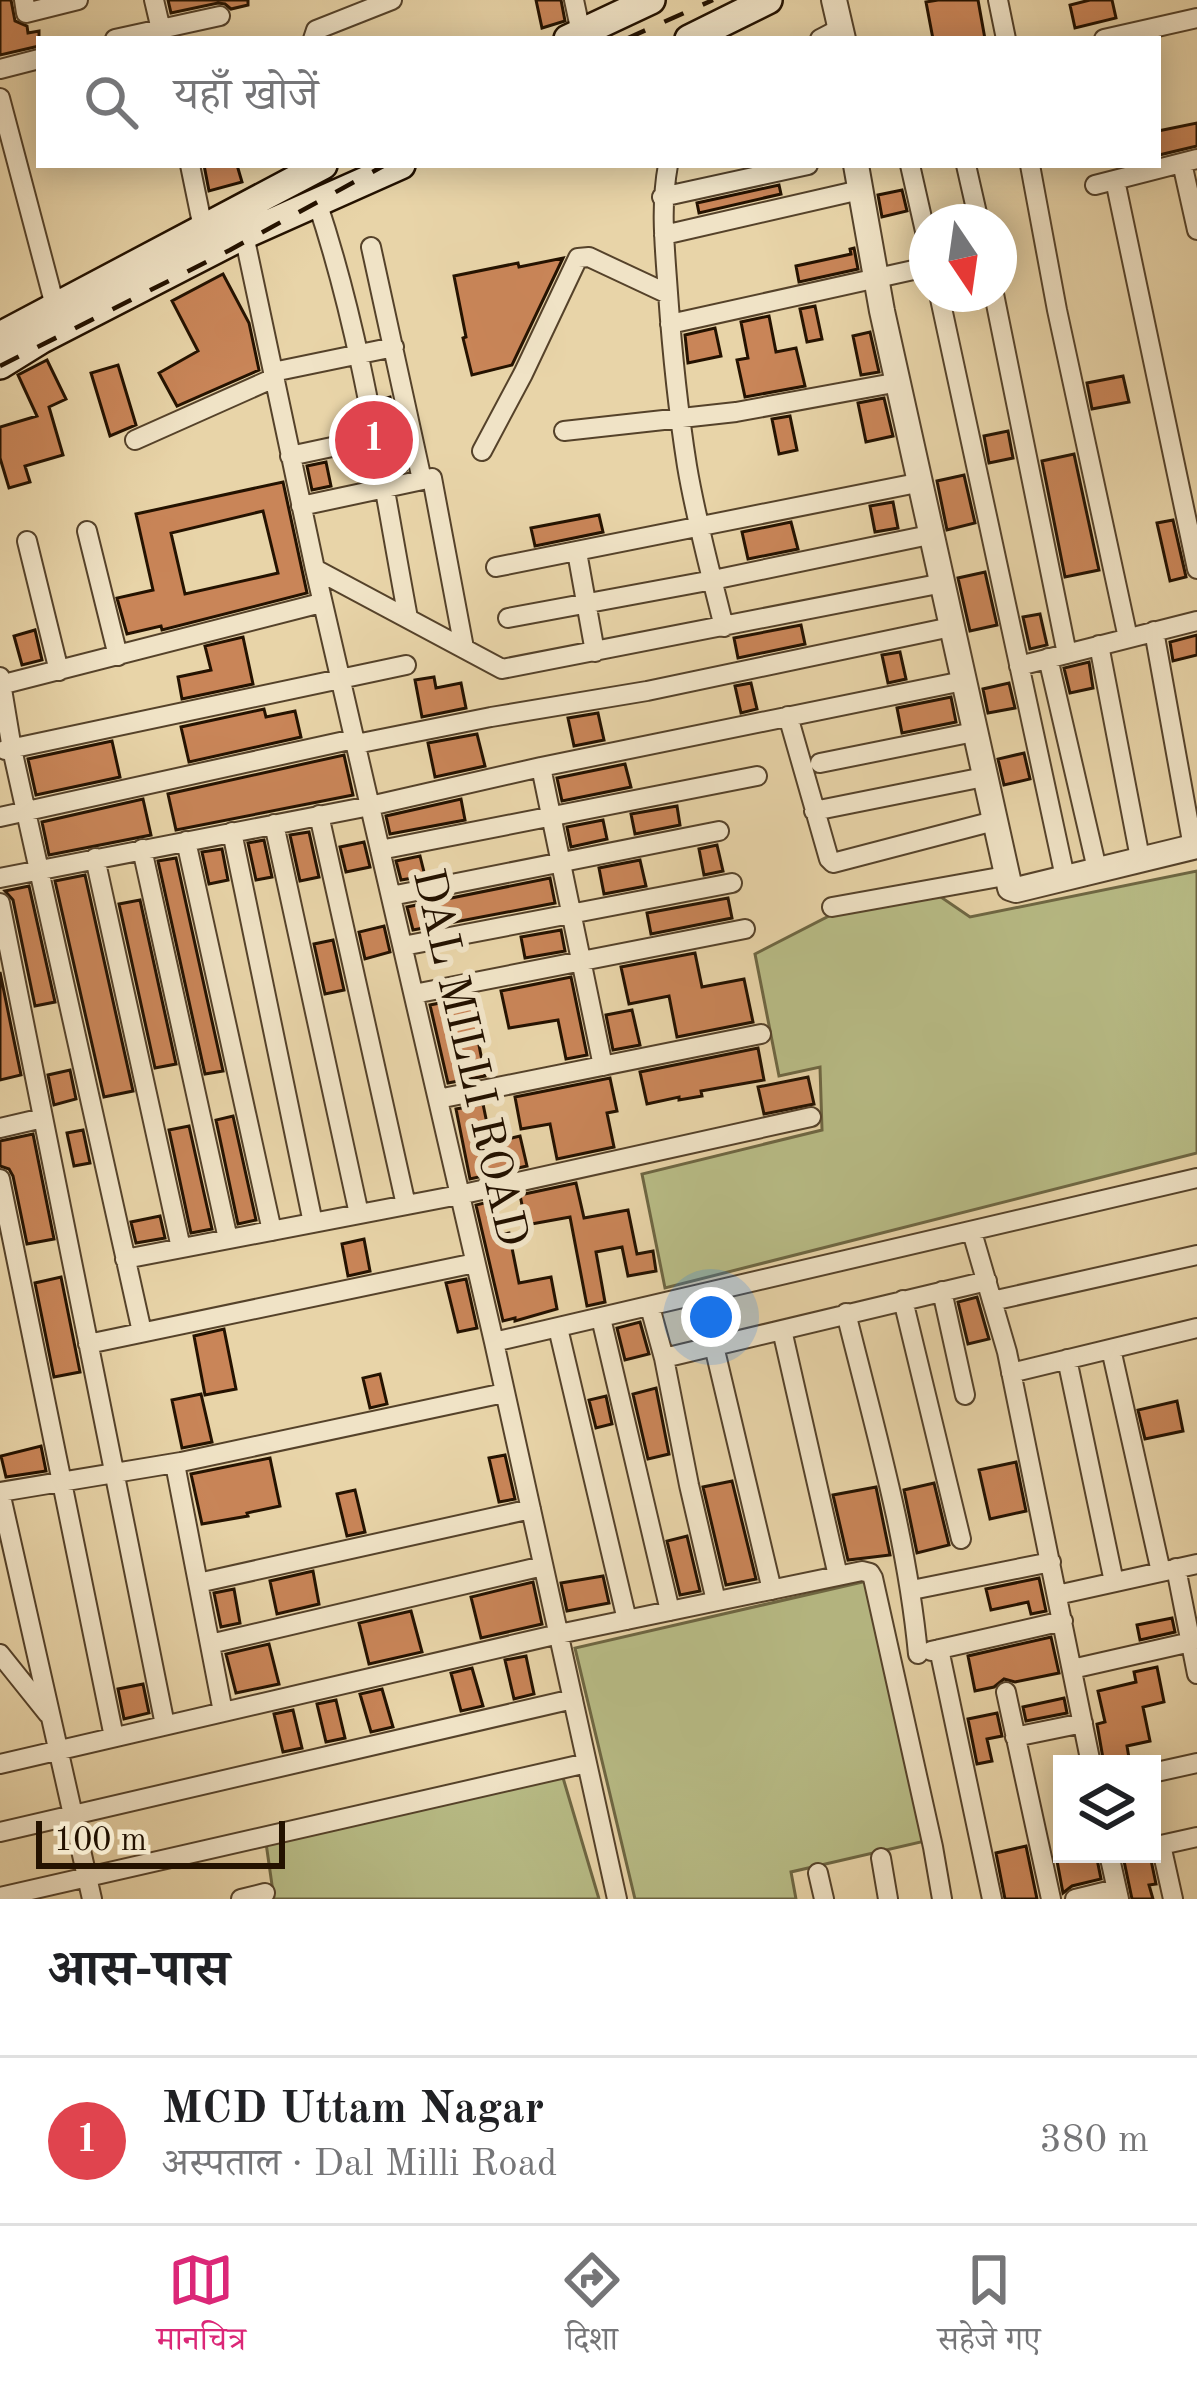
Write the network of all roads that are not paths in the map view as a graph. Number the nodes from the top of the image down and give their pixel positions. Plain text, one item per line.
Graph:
1 (24, 0) edge
2 (78, 0) edge
3 (154, 0) edge
4 (574, 0) edge
5 (651, 0) edge
6 (769, 0) edge
7 (834, 0) edge
8 (998, 0) edge
9 (380, 2) edge
10 (220, 16) dead end
11 (1197, 18) edge
12 (162, 33) edge
13 (834, 35) edge
14 (314, 36) edge
15 (574, 36) edge
16 (700, 36) edge
17 (1005, 36) edge
18 (1117, 36) edge
19 (36, 60) edge
20 (0, 70) edge
21 (0, 98) edge
22 (1190, 161) edge
23 (191, 168) edge
24 (317, 168) edge
25 (394, 168) edge
26 (667, 168) edge
27 (794, 168) edge
28 (911, 168) edge
29 (967, 168) edge
30 (1031, 168) edge
31 (858, 177) edge
32 (662, 197) junction
33 (317, 202) junction
34 (919, 204) edge
35 (975, 204) edge
36 (203, 228) junction
37 (1197, 230) edge
38 (244, 235) junction
39 (664, 235) junction
40 (371, 247) dead end
41 (909, 271) edge
42 (876, 277) junction
43 (668, 294) junction
44 (943, 312) edge
45 (997, 312) edge
46 (61, 316) junction
47 (670, 324) junction
48 (0, 337) edge
49 (394, 347) junction
50 (357, 354) junction
51 (0, 364) edge
52 (273, 375) junction
53 (898, 382) junction
54 (681, 420) junction
55 (564, 431) dead end
56 (374, 438) junction
57 (135, 440) dead end
58 (482, 451) dead end
59 (290, 456) junction
60 (1197, 460) edge
61 (1176, 465) junction
62 (422, 480) junction
63 (922, 482) junction
64 (384, 488) junction
65 (301, 506) junction
66 (700, 527) junction
67 (87, 531) dead end
68 (934, 534) junction
69 (27, 541) dead end
70 (577, 552) junction
71 (496, 567) dead end
72 (315, 569) junction
73 (1197, 569) edge
74 (713, 580) junction
75 (943, 583) junction
76 (587, 603) junction
77 (317, 604) dead end
78 (508, 617) dead end
79 (408, 618) junction
80 (1197, 622) edge
81 (724, 627) junction
82 (951, 627) junction
83 (1154, 631) junction
84 (1128, 638) junction
85 (1099, 645) junction
86 (464, 648) junction
87 (595, 652) junction
88 (118, 656) junction
89 (1057, 656) junction
90 (406, 665) dead end
91 (1019, 666) junction
92 (59, 670) junction
93 (340, 678) junction
94 (963, 681) junction
95 (3, 683) edge
96 (788, 716) junction
97 (974, 732) junction
98 (355, 742) junction
99 (6, 750) edge
100 (820, 763) dead end
101 (541, 766) junction
102 (757, 776) dead end
103 (985, 777) junction
104 (370, 806) junction
105 (814, 811) junction
106 (27, 812) junction
107 (320, 815) junction
108 (550, 815) junction
109 (0, 817) edge
110 (994, 821) junction
111 (274, 824) junction
112 (719, 831) dead end
113 (232, 832) junction
114 (186, 841) junction
115 (1195, 846) edge
116 (142, 849) junction
117 (380, 850) junction
118 (95, 858) junction
119 (1141, 859) junction
120 (561, 863) junction
121 (40, 868) junction
122 (1097, 868) junction
123 (1005, 876) junction
124 (1065, 877) junction
125 (0, 878) edge
126 (732, 883) dead end
127 (391, 896) junction
128 (0, 903) edge
129 (832, 907) dead end
130 (572, 914) junction
131 (746, 929) dead end
132 (403, 946) junction
133 (581, 961) junction
134 (414, 994) junction
135 (760, 1034) dead end
136 (603, 1066) junction
137 (438, 1099) junction
138 (811, 1117) dead end
139 (43, 1118) junction
140 (0, 1128) edge
141 (1197, 1178) edge
142 (0, 1179) edge
143 (460, 1195) junction
144 (406, 1205) junction
145 (359, 1214) junction
146 (313, 1223) junction
147 (272, 1231) junction
148 (972, 1232) junction
149 (228, 1240) junction
150 (181, 1248) junction
151 (1197, 1256) edge
152 (124, 1259) junction
153 (475, 1262) junction
154 (990, 1291) junction
155 (942, 1292) junction
156 (903, 1300) junction
157 (650, 1306) junction
158 (846, 1313) junction
159 (602, 1318) junction
160 (558, 1328) junction
161 (1197, 1328) edge
162 (782, 1330) junction
163 (142, 1332) junction
164 (494, 1342) junction
165 (88, 1344) junction
166 (714, 1346) junction
167 (1111, 1349) junction
168 (664, 1358) junction
169 (1067, 1359) junction
170 (1011, 1373) junction
171 (505, 1393) junction
172 (965, 1394) dead end
173 (175, 1463) junction
174 (113, 1474) junction
175 (62, 1482) junction
176 (0, 1492) edge
177 (531, 1509) junction
178 (961, 1540) dead end
179 (1051, 1562) junction
180 (1197, 1564) edge
181 (543, 1566) junction
182 (1169, 1570) junction
183 (838, 1576) junction
184 (1114, 1582) junction
185 (198, 1583) junction
186 (772, 1590) junction
187 (912, 1590) junction
188 (1058, 1595) junction
189 (716, 1601) junction
190 (670, 1611) junction
191 (628, 1620) junction
192 (1063, 1621) junction
193 (559, 1634) junction
194 (1190, 1642) junction
195 (210, 1644) junction
196 (939, 1649) junction
197 (0, 1654) edge
198 (918, 1654) junction
199 (891, 1659) junction
200 (1072, 1669) junction
201 (1197, 1674) edge
202 (1006, 1692) dead end
203 (573, 1699) junction
204 (223, 1712) junction
205 (51, 1718) junction
206 (1083, 1723) junction
207 (165, 1725) junction
208 (114, 1737) junction
209 (1015, 1737) junction
210 (58, 1750) junction
211 (1089, 1755) edge
212 (1, 1762) edge
213 (1197, 1762) edge
214 (587, 1763) junction
215 (1161, 1771) edge
216 (73, 1814) junction
217 (0, 1832) edge
218 (1197, 1838) edge
219 (1161, 1845) edge
220 (881, 1858) dead end
221 (1161, 1862) edge
222 (1113, 1863) edge
223 (818, 1873) dead end
224 (86, 1876) junction
225 (266, 1893) dead end
226 (1118, 1894) edge
227 (0, 1897) edge
228 (92, 1899) edge
229 (241, 1899) edge
230 (617, 1899) edge
231 (824, 1899) edge
232 (888, 1899) edge
233 (942, 1899) edge
234 (992, 1899) edge
235 (1051, 1899) edge
236 (1075, 1899) edge
237 (1173, 1899) edge

1 - 2 street
3 - 12 street
4 - 15 street
5 - 15 main road
6 - 16 main road
7 - 13 street
8 - 17 street
9 - 14 street
10 - 12 street
11 - 18 street
19 - 20 street
21 - 46 street
22 - 37 street
22 - 61 street
23 - 36 street
24 - 36 main road
25 - 33 main road
26 - 32 street
27 - 32 street
28 - 34 street
29 - 35 street
30 - 84 street
31 - 39 street
31 - 42 street
32 - 39 street
33 - 38 main road
33 - 50 street
36 - 46 main road
38 - 46 main road
38 - 52 street, DAL MILLI ROAD
39 - 43 street
40 - 49 street
41 - 42 street
42 - 47 street
42 - 53 street
43 - 47 street
43 - 58 street
44 - 91 street
45 - 89 street
46 - 48 main road
46 - 51 main road
47 - 54 street
49 - 50 street
49 - 62 street
50 - 52 street
50 - 56 street
52 - 57 street
52 - 59 street, DAL MILLI ROAD
53 - 54 street
53 - 63 street
54 - 55 street
54 - 66 street
56 - 59 street
56 - 64 street
59 - 65 street, DAL MILLI ROAD
60 - 61 street
61 - 73 street
62 - 64 street
62 - 86 street
63 - 66 street
63 - 68 street
64 - 65 street
64 - 79 street
65 - 72 street, DAL MILLI ROAD
66 - 70 street
66 - 74 street
67 - 88 street
68 - 74 street
68 - 75 street
69 - 92 street
70 - 71 street
70 - 76 street
72 - 79 street
72 - 93 street, DAL MILLI ROAD
74 - 76 street
74 - 81 street
75 - 81 street
75 - 82 street
76 - 78 street
76 - 87 street
77 - 88 street
79 - 86 street
80 - 83 street
81 - 87 street
82 - 94 street
82 - 98 street
83 - 84 street
83 - 115 street
84 - 85 street
85 - 89 street
85 - 119 street
86 - 87 street
88 - 92 street
89 - 91 street
89 - 122 street
90 - 93 street
91 - 124 street
92 - 95 street
93 - 98 street, DAL MILLI ROAD
93 - 99 street
94 - 96 street
94 - 97 street
95 - 99 street
96 - 101 street
96 - 105 street
97 - 100 street
97 - 103 street
98 - 104 street, DAL MILLI ROAD
98 - 106 street
99 - 106 street
101 - 104 street
101 - 108 street
102 - 108 street
103 - 105 street
103 - 110 street
104 - 107 street
104 - 117 street, DAL MILLI ROAD
105 - 110 street
106 - 109 street
106 - 121 street
107 - 111 street
107 - 144 street
108 - 117 street
108 - 120 street
110 - 123 street
111 - 113 street
111 - 145 street
112 - 120 street
113 - 114 street
113 - 146 street
114 - 116 street
114 - 147 street
115 - 119 street
116 - 118 street
116 - 149 street
117 - 127 street, DAL MILLI ROAD
118 - 121 street
118 - 150 street
119 - 122 street
120 - 127 street
120 - 130 street
121 - 125 street
121 - 152 street
122 - 124 street
123 - 124 street
123 - 129 street
126 - 130 street
127 - 132 street, DAL MILLI ROAD
128 - 139 street
130 - 132 street
130 - 133 street
131 - 133 street
132 - 134 street, DAL MILLI ROAD
133 - 134 street
133 - 136 street
134 - 137 street, DAL MILLI ROAD
135 - 136 street
136 - 137 street
137 - 143 street, DAL MILLI ROAD
138 - 143 street
139 - 140 street
139 - 165 street
141 - 148 street
142 - 175 street
143 - 144 street
143 - 153 street, DAL MILLI ROAD
144 - 145 street
145 - 146 street
146 - 147 street
147 - 149 street
148 - 154 street
148 - 157 street
149 - 150 street
150 - 152 street
151 - 154 street
152 - 163 street
153 - 163 street
153 - 164 street, DAL MILLI ROAD
154 - 155 street
154 - 170 street
155 - 156 street
155 - 172 street
156 - 158 street
156 - 178 street
157 - 159 street
157 - 168 street
158 - 162 street
158 - 187 street
159 - 160 street
159 - 190 street
160 - 164 street
160 - 191 street
161 - 167 street
162 - 166 street
162 - 183 street
163 - 165 street
164 - 171 street, DAL MILLI ROAD
165 - 174 street
166 - 168 street
166 - 186 street
167 - 169 street
167 - 182 street
168 - 189 street
169 - 170 street
169 - 184 street
170 - 179 street
171 - 173 street
171 - 177 street, DAL MILLI ROAD
173 - 174 street
173 - 185 street
174 - 175 street
174 - 207 street
175 - 176 street
175 - 208 street
176 - 205 street
177 - 181 street, DAL MILLI ROAD
177 - 185 street
179 - 187 street
179 - 188 street
180 - 182 street
181 - 193 street, DAL MILLI ROAD
181 - 195 street
182 - 184 street
182 - 194 street
183 - 186 street
183 - 199 street
184 - 188 street
185 - 195 street
186 - 189 street
187 - 198 street
188 - 192 street
189 - 190 street
190 - 191 street
191 - 193 street
192 - 196 street
192 - 200 street
193 - 203 street, DAL MILLI ROAD
193 - 204 street
194 - 200 street
194 - 201 street
195 - 204 street
196 - 198 street
196 - 234 street
197 - 205 street
198 - 199 street
199 - 233 street
200 - 206 street
202 - 209 street
203 - 214 street, DAL MILLI ROAD
203 - 216 street
204 - 207 street
205 - 210 street
206 - 209 street
206 - 211 street
207 - 208 street
208 - 210 street
209 - 235 street
210 - 212 street
210 - 216 street
213 - 215 street
214 - 224 street
214 - 230 street, DAL MILLI ROAD
216 - 217 street
216 - 224 street
218 - 219 street
220 - 232 street
221 - 237 street
222 - 226 street
223 - 231 street
224 - 227 street
224 - 228 street
225 - 229 street
226 - 236 street

